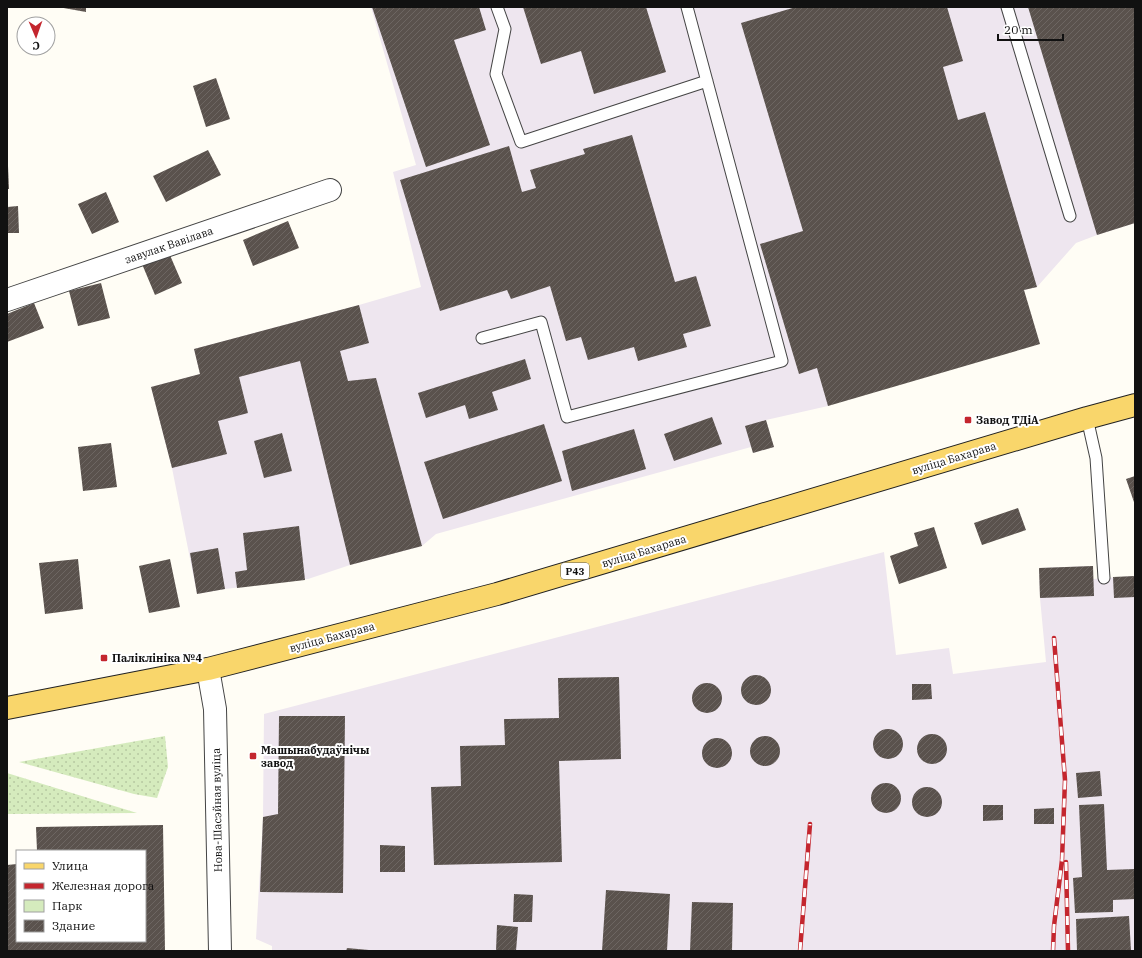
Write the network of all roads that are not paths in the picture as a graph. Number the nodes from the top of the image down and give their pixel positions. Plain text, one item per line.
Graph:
1 (498, 7) edge
2 (687, 7) edge
3 (1007, 7) edge
4 (707, 81) junction
5 (330, 190) dead end
6 (1070, 216) dead end
7 (7, 300) edge
8 (482, 338) dead end
9 (1135, 405) edge
10 (1087, 418) junction
11 (1104, 578) dead end
12 (208, 669) junction
13 (7, 708) edge
14 (220, 951) edge

1 - 4 lane
2 - 4 lane
3 - 6 lane
4 - 8 lane
5 - 7 street, завулак Вавілава
9 - 10 main road, вуліца Бахарава / Р43
10 - 11 lane
10 - 12 main road, вуліца Бахарава / Р43
12 - 13 main road, вуліца Бахарава / Р43
12 - 14 street, Нова-Шасэйная вуліца

